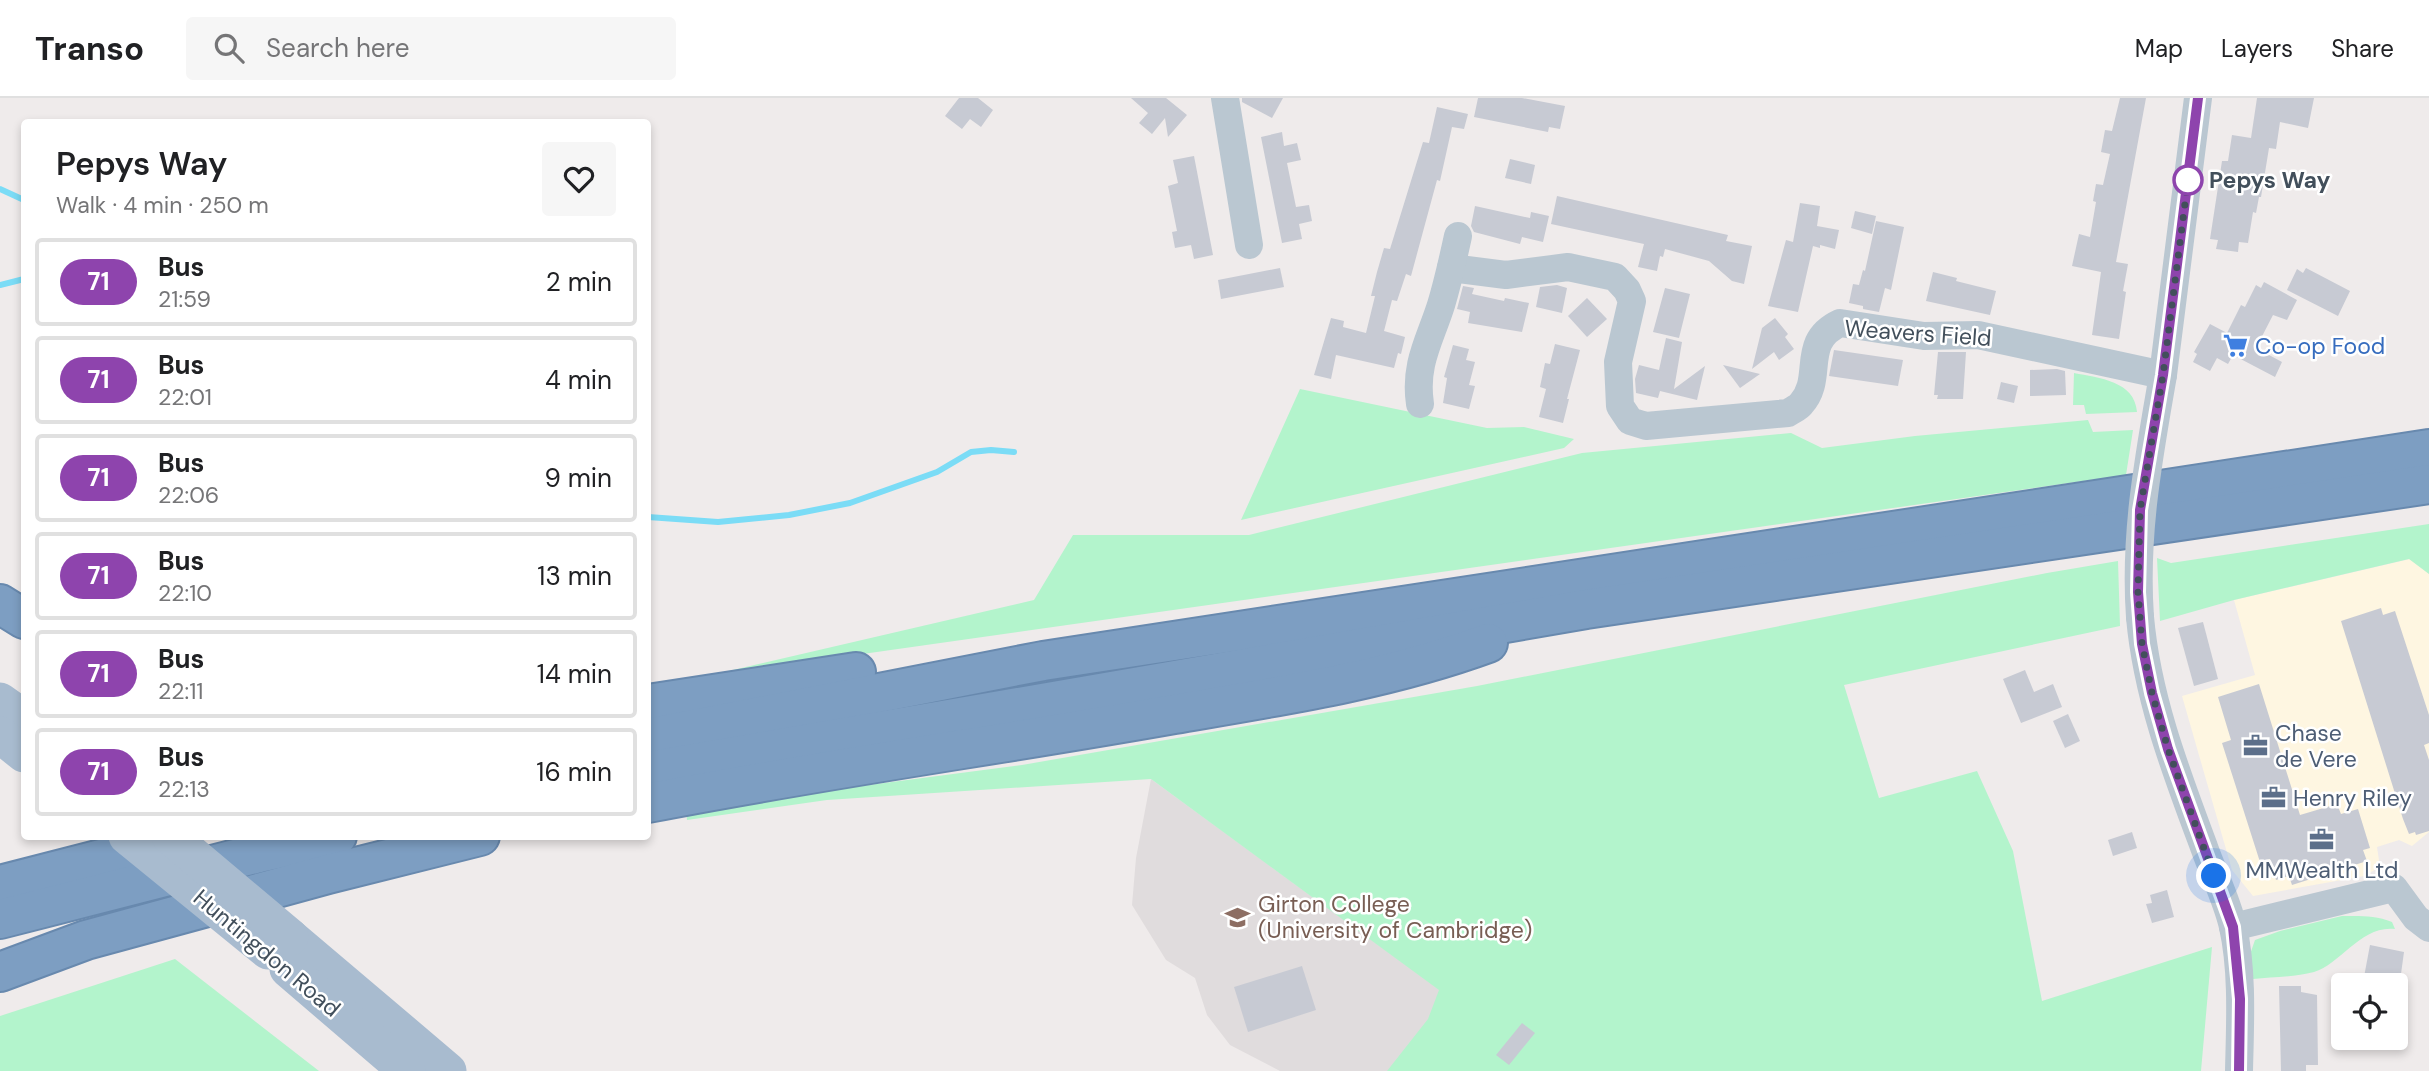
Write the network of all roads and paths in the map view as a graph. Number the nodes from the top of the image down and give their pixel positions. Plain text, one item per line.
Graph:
1 (1225, 98) edge
2 (2198, 98) edge
3 (1458, 236) dead end
4 (1249, 245) dead end
5 (1451, 268) junction
6 (2163, 375) junction
7 (1420, 404) dead end
8 (2429, 449) edge
9 (2429, 484) edge
10 (0, 604) edge
11 (1586, 608) junction
12 (21, 617) edge
13 (1042, 661) junction
14 (0, 701) edge
15 (651, 704) edge
16 (21, 716) edge
17 (0, 735) edge
18 (651, 736) edge
19 (21, 752) edge
20 (651, 770) edge
21 (651, 802) edge
22 (133, 840) edge
23 (174, 840) edge
24 (175, 840) edge
25 (319, 840) edge
26 (464, 840) edge
27 (259, 853) junction
28 (0, 885) edge
29 (0, 919) edge
30 (2233, 927) junction
31 (2429, 928) edge
32 (279, 944) junction
33 (0, 947) edge
34 (0, 972) edge
35 (407, 1071) edge
36 (448, 1071) edge
37 (2239, 1071) edge

1 - 4 street
2 - 6 street
3 - 5 street
5 - 6 street, Weavers Field
5 - 7 street
6 - 30 street, bridge
8 - 13 highway
9 - 11 highway
10 - 12 highway
11 - 20 highway
11 - 21 highway
13 - 15 highway
13 - 18 highway
14 - 16 main road
17 - 19 main road
22 - 32 main road, Huntingdon Road, bridge
23 - 32 main road, Huntingdon Road, bridge
24 - 28 highway
25 - 27 highway
26 - 34 highway
27 - 29 highway
27 - 33 highway
30 - 31 street
30 - 37 street
32 - 35 main road, Huntingdon Road
32 - 36 main road, Huntingdon Road

